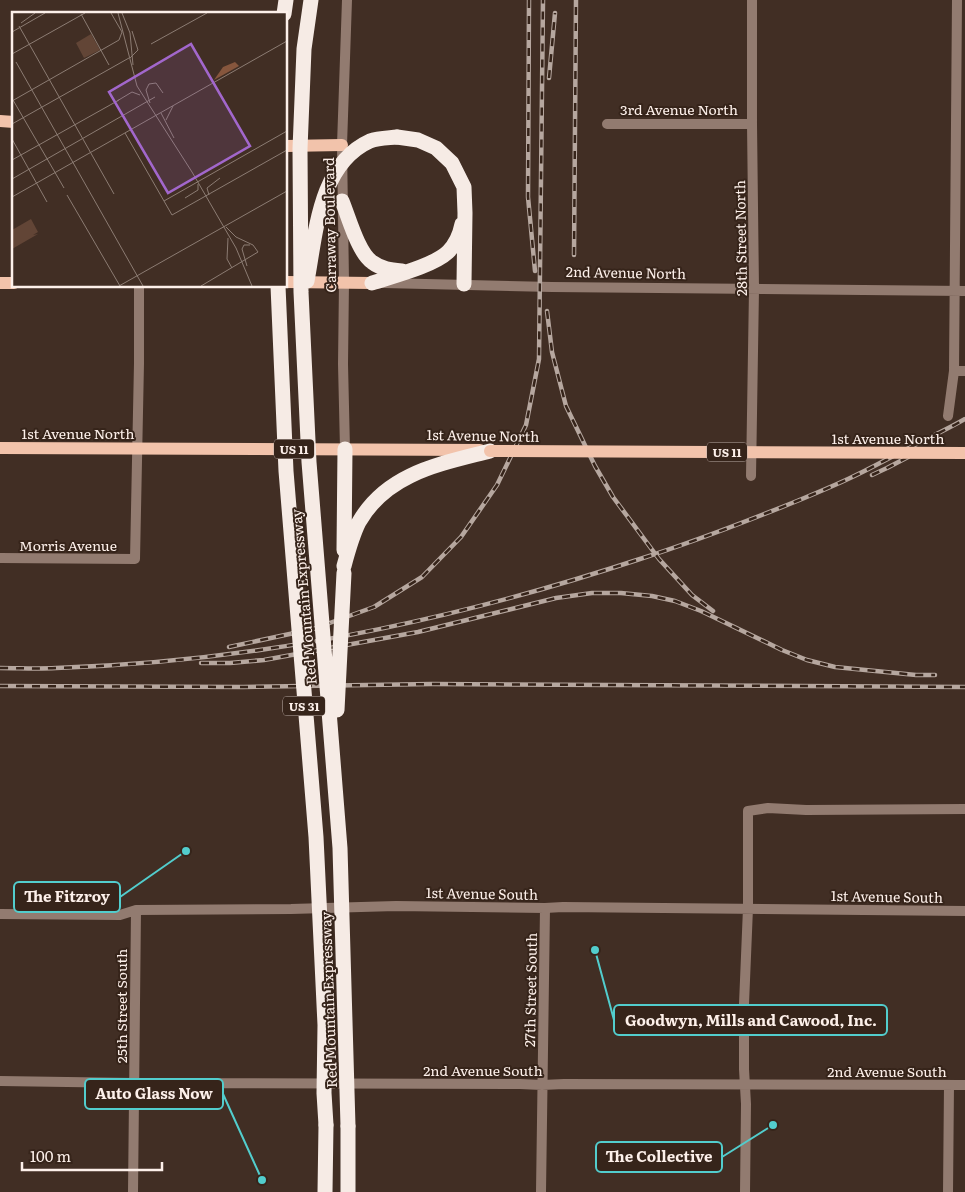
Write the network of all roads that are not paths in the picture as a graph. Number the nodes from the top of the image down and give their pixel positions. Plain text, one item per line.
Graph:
1 (310, 0) edge
2 (347, 0) edge
3 (752, 0) edge
4 (957, 0) edge
5 (607, 124) dead end
6 (752, 124) junction
7 (960, 125) edge
8 (342, 145) junction
9 (288, 146) edge
10 (342, 201) junction
11 (465, 213) junction
12 (404, 272) junction
13 (288, 282) edge
14 (344, 282) junction
15 (372, 282) junction
16 (464, 284) junction
17 (139, 288) edge
18 (270, 288) edge
19 (278, 288) edge
20 (754, 289) junction
21 (960, 291) edge
22 (302, 312) junction
23 (279, 335) junction
24 (954, 371) junction
25 (965, 371) edge
26 (948, 416) dead end
27 (0, 448) edge
28 (137, 448) junction
29 (345, 449) junction
30 (490, 450) joint
31 (965, 453) edge
32 (451, 456) junction
33 (751, 476) dead end
34 (0, 558) edge
35 (344, 570) junction
36 (334, 771) junction
37 (965, 809) edge
38 (545, 908) junction
39 (748, 908) junction
40 (136, 910) junction
41 (965, 910) edge
42 (0, 914) edge
43 (0, 1081) edge
44 (134, 1083) junction
45 (542, 1085) junction
46 (745, 1085) junction
47 (950, 1085) junction
48 (965, 1085) edge
49 (326, 1133) junction
50 (133, 1192) edge
51 (317, 1192) edge
52 (325, 1192) edge
53 (348, 1192) edge
54 (541, 1192) edge
55 (745, 1192) edge
56 (948, 1192) edge

1 - 22 highway, Red Mountain Expressway / US 31, bridge
2 - 8 street, Carraway Boulevard
3 - 6 street, 28th Street North
4 - 7 street
5 - 6 street, 3rd Avenue North
6 - 20 street, 28th Street North
7 - 21 street
8 - 9 main road
8 - 10 street, Carraway Boulevard
10 - 12 highway
10 - 14 street, Carraway Boulevard
11 - 12 highway
11 - 16 highway
11 - 22 highway, bridge
12 - 15 highway
13 - 14 main road, 2nd Avenue North
14 - 15 main road, 2nd Avenue North
14 - 29 street, Carraway Boulevard
15 - 16 street, 2nd Avenue North
16 - 20 street, 2nd Avenue North
17 - 28 street
18 - 23 highway, bridge
19 - 23 highway, Red Mountain Expressway / US 31, bridge
20 - 21 street, 2nd Avenue North
20 - 33 street, 28th Street North
21 - 24 street
22 - 36 highway, Red Mountain Expressway / US 31, bridge
23 - 49 highway, Red Mountain Expressway / US 31, bridge
24 - 25 street
24 - 26 street
27 - 28 main road, 1st Avenue North / US 11
28 - 29 main road, 1st Avenue North / US 11
28 - 34 street, Morris Avenue
29 - 32 main road, 1st Avenue North / US 11
29 - 35 highway
30 - 31 main road, 1st Avenue North / US 11, bridge
30 - 32 highway
32 - 35 highway
35 - 36 highway, bridge
36 - 53 highway, Red Mountain Expressway / US 31, bridge
37 - 39 street
38 - 39 street, 1st Avenue South
38 - 40 street, 1st Avenue South
38 - 45 street, 27th Street South
39 - 41 street, 1st Avenue South
39 - 46 street
40 - 42 street, 1st Avenue South
40 - 44 street, 25th Street South
43 - 44 street, 2nd Avenue South
44 - 45 street, 2nd Avenue South
44 - 50 street, 25th Street South
45 - 46 street, 2nd Avenue South
45 - 54 street, 27th Street South
46 - 47 street, 2nd Avenue South
46 - 55 street
47 - 48 street, 2nd Avenue South
47 - 56 street
49 - 51 highway
49 - 52 highway, Red Mountain Expressway / US 31

